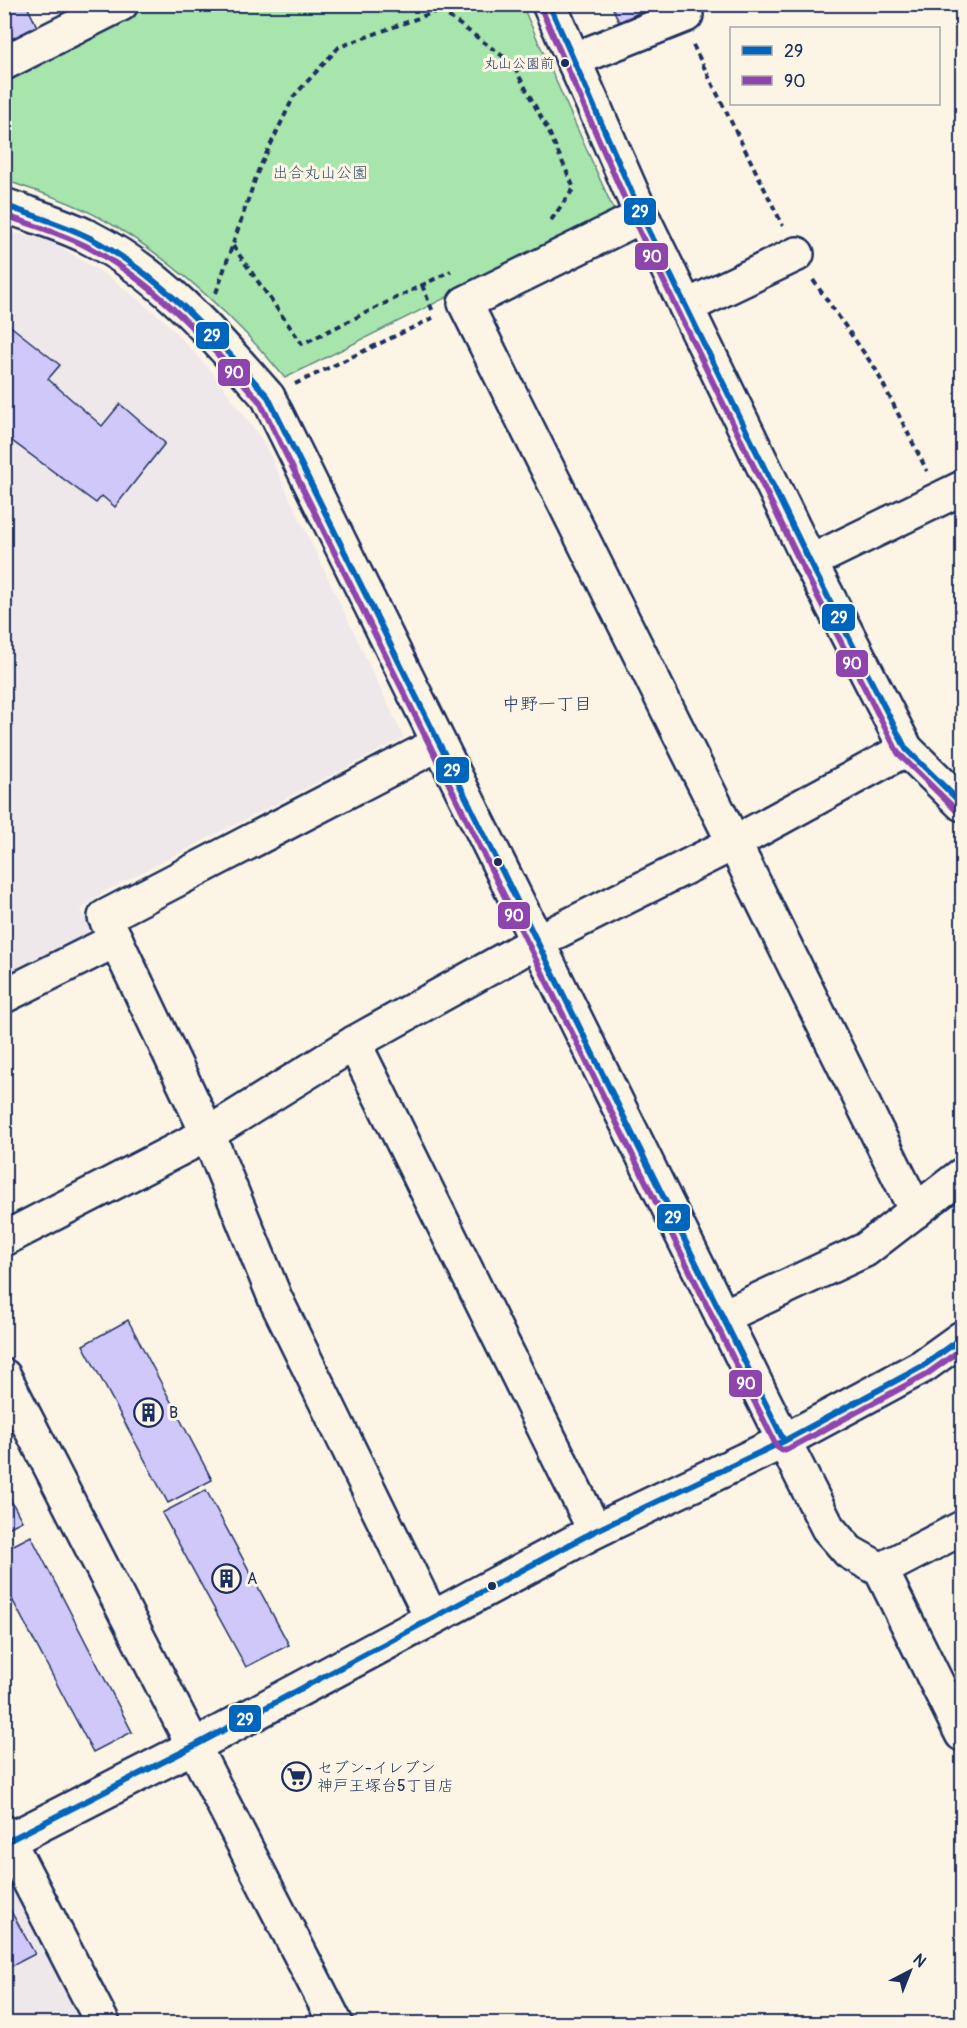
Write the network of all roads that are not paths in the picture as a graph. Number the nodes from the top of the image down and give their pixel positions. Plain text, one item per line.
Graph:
1 (121, 4) edge
2 (549, 4) edge
3 (686, 15) dead end
4 (65, 17) edge
5 (573, 60) junction
6 (4, 63) edge
7 (4, 205) edge
8 (642, 216) junction
9 (797, 254) dead end
10 (686, 307) junction
11 (963, 488) edge
12 (810, 562) junction
13 (438, 744) junction
14 (906, 749) junction
15 (963, 804) edge
16 (734, 843) junction
17 (116, 940) junction
18 (536, 942) junction
19 (4, 996) edge
20 (354, 1043) junction
21 (208, 1134) junction
22 (963, 1175) edge
23 (916, 1210) junction
24 (4, 1239) edge
25 (722, 1317) junction
26 (963, 1338) edge
27 (4, 1376) edge
28 (784, 1441) junction
29 (963, 1528) edge
30 (595, 1532) junction
31 (881, 1570) junction
32 (431, 1617) junction
33 (963, 1734) edge
34 (194, 1746) junction
35 (6, 1839) edge
36 (103, 2024) edge
37 (336, 2024) edge

1 - 4 street
2 - 5 street
3 - 5 street
4 - 6 street
5 - 8 street
7 - 13 street
8 - 10 street
8 - 16 street
9 - 10 street
10 - 12 street
11 - 12 street
12 - 14 street
13 - 17 street
13 - 18 street
14 - 15 street
14 - 16 street
16 - 18 street
16 - 23 street
17 - 19 street
17 - 21 street
18 - 20 street
18 - 25 street
20 - 21 street
20 - 30 street
21 - 24 street
21 - 32 street
22 - 23 street
23 - 25 street
25 - 28 street
26 - 28 street
27 - 34 street
28 - 30 street
28 - 31 street
29 - 31 street
30 - 32 street
31 - 33 street
32 - 34 street
34 - 35 street
34 - 37 street
35 - 36 street

